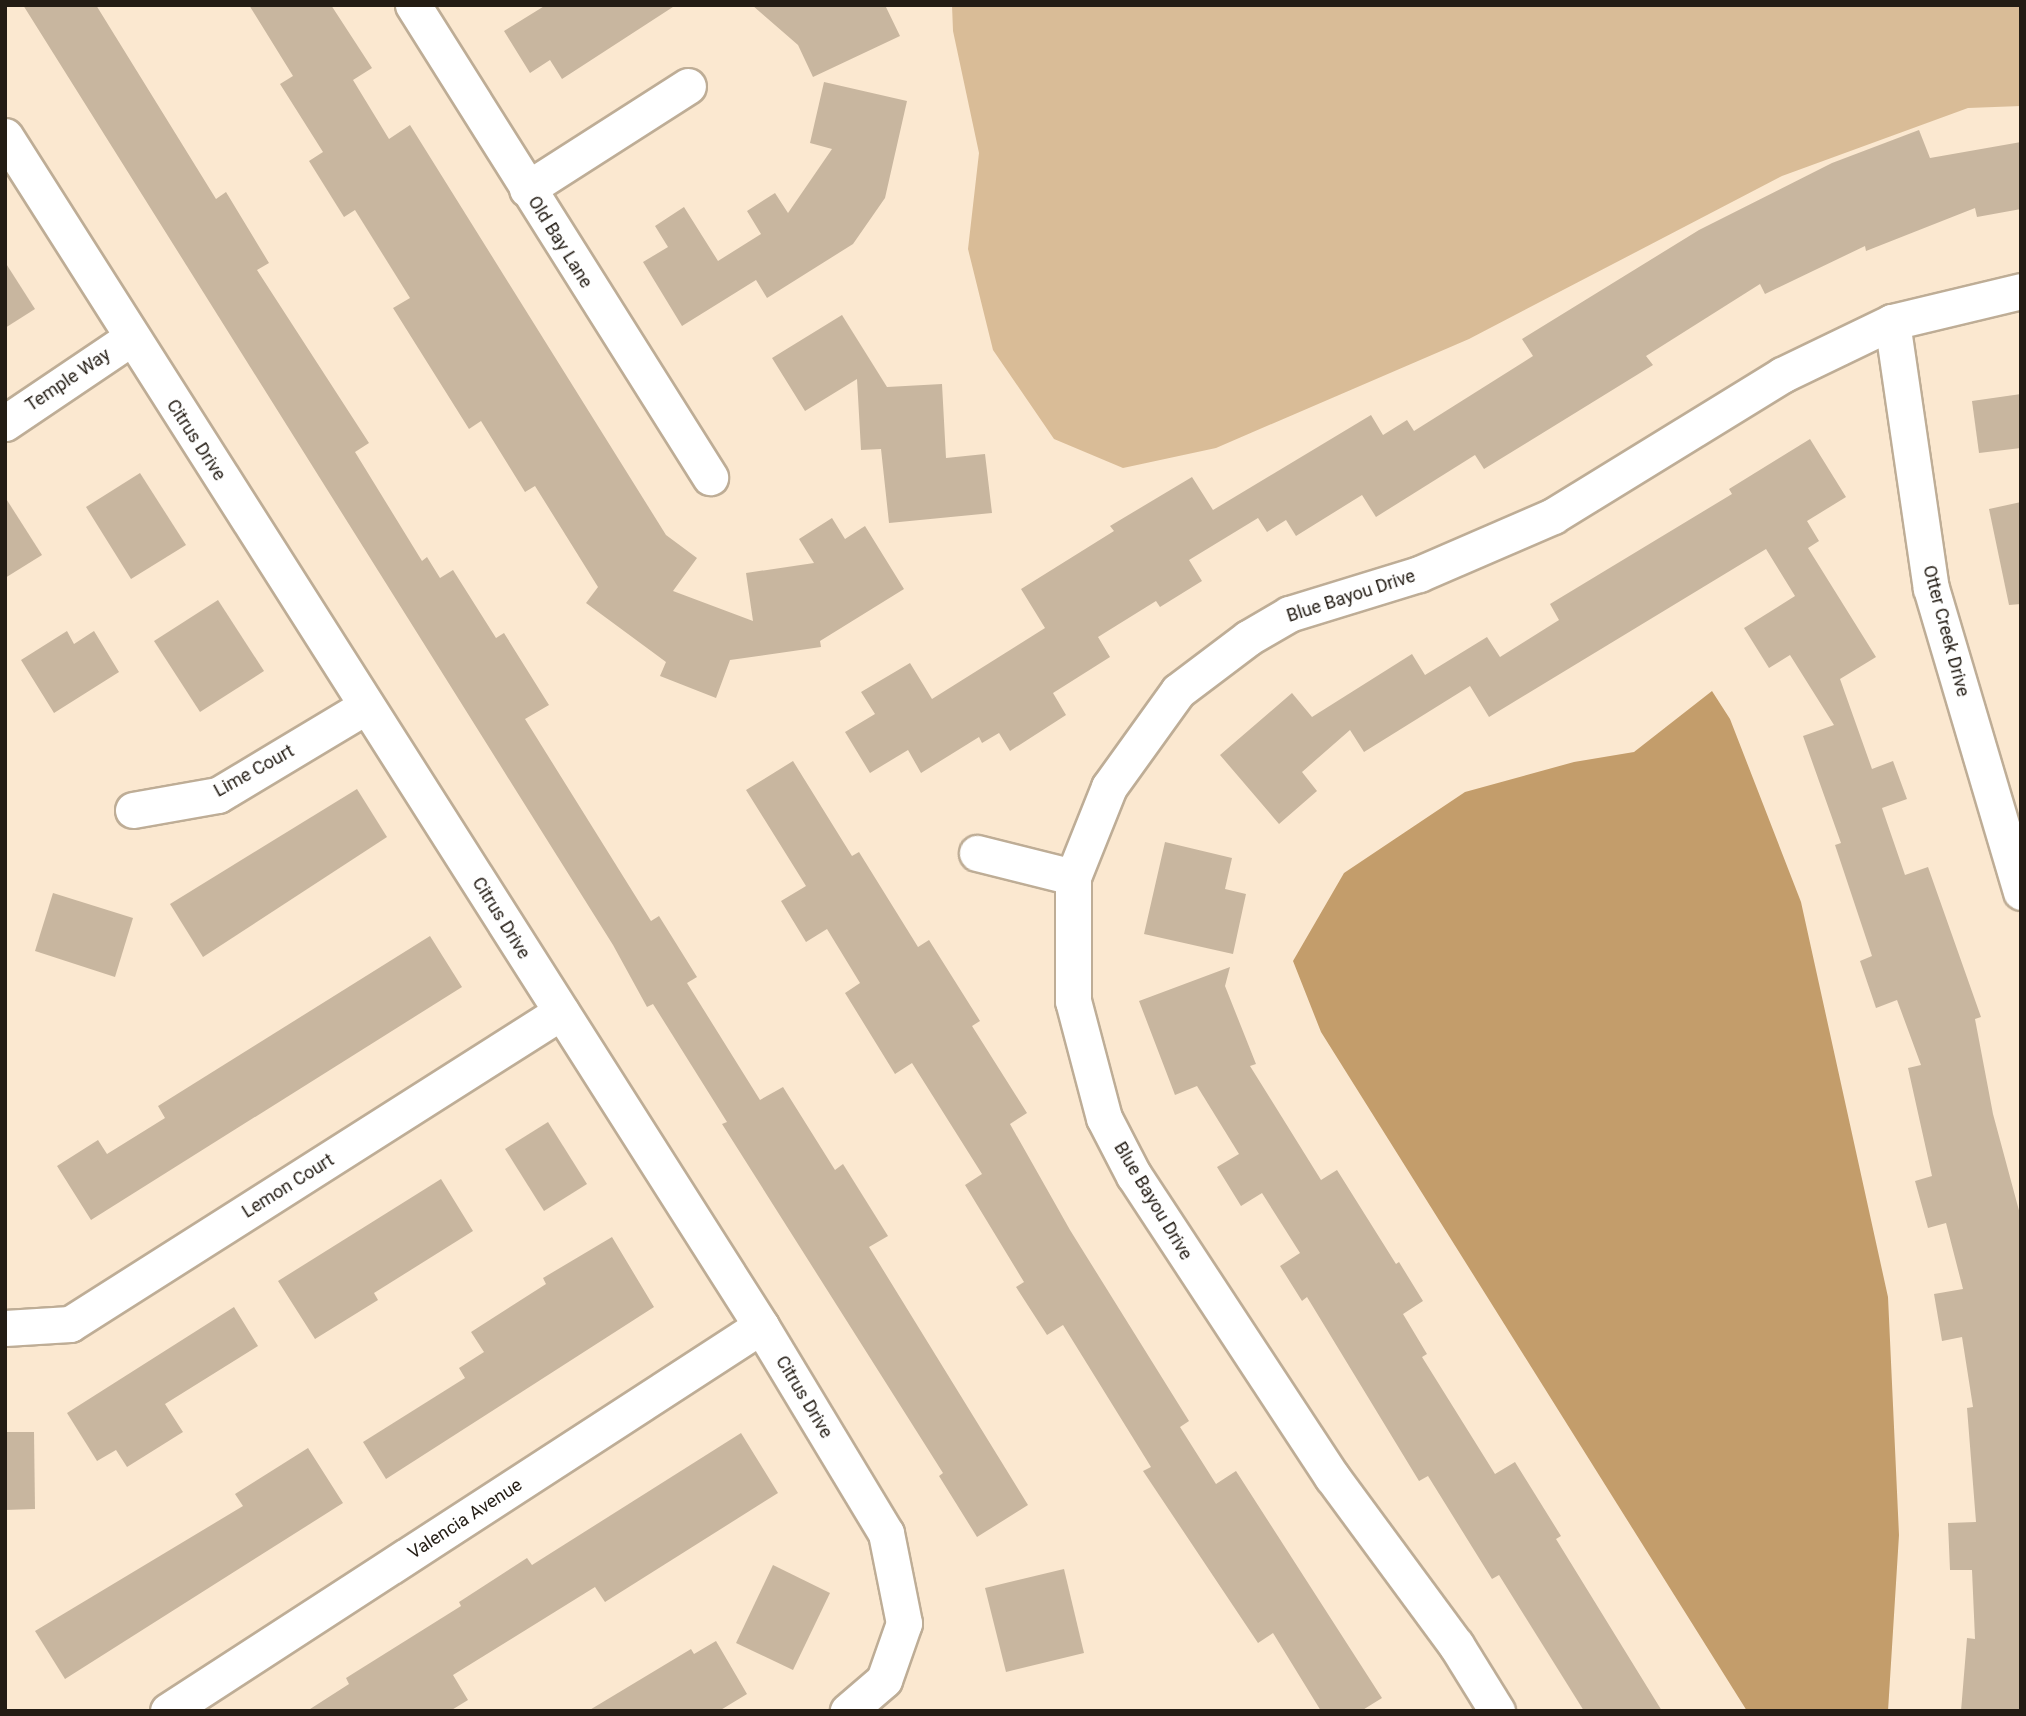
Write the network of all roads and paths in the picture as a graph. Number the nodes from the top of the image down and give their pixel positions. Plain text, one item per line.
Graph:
1 (413, 5) edge
2 (688, 86) dead end
3 (5, 136) edge
4 (527, 189) junction
5 (2021, 291) edge
6 (1892, 322) junction
7 (131, 338) junction
8 (5, 422) edge
9 (710, 477) dead end
10 (366, 706) junction
11 (133, 810) dead end
12 (977, 853) dead end
13 (1073, 877) junction
14 (2021, 892) edge
15 (561, 1012) junction
16 (761, 1326) junction
17 (5, 1328) edge
18 (168, 1711) edge
19 (848, 1711) edge
20 (1497, 1711) edge

1 - 4 street, Old Bay Lane
2 - 4 street
3 - 7 street, Citrus Drive
4 - 9 street, Old Bay Lane
5 - 6 street, Blue Bayou Drive
6 - 13 street, Blue Bayou Drive
6 - 14 street, Otter Creek Drive
7 - 8 street, Temple Way
7 - 10 street, Citrus Drive
10 - 11 street, Lime Court
10 - 15 street, Citrus Drive
12 - 13 street
13 - 20 street, Blue Bayou Drive
15 - 16 street, Citrus Drive
15 - 17 street, Lemon Court
16 - 18 street, Valencia Avenue
16 - 19 street, Citrus Drive

